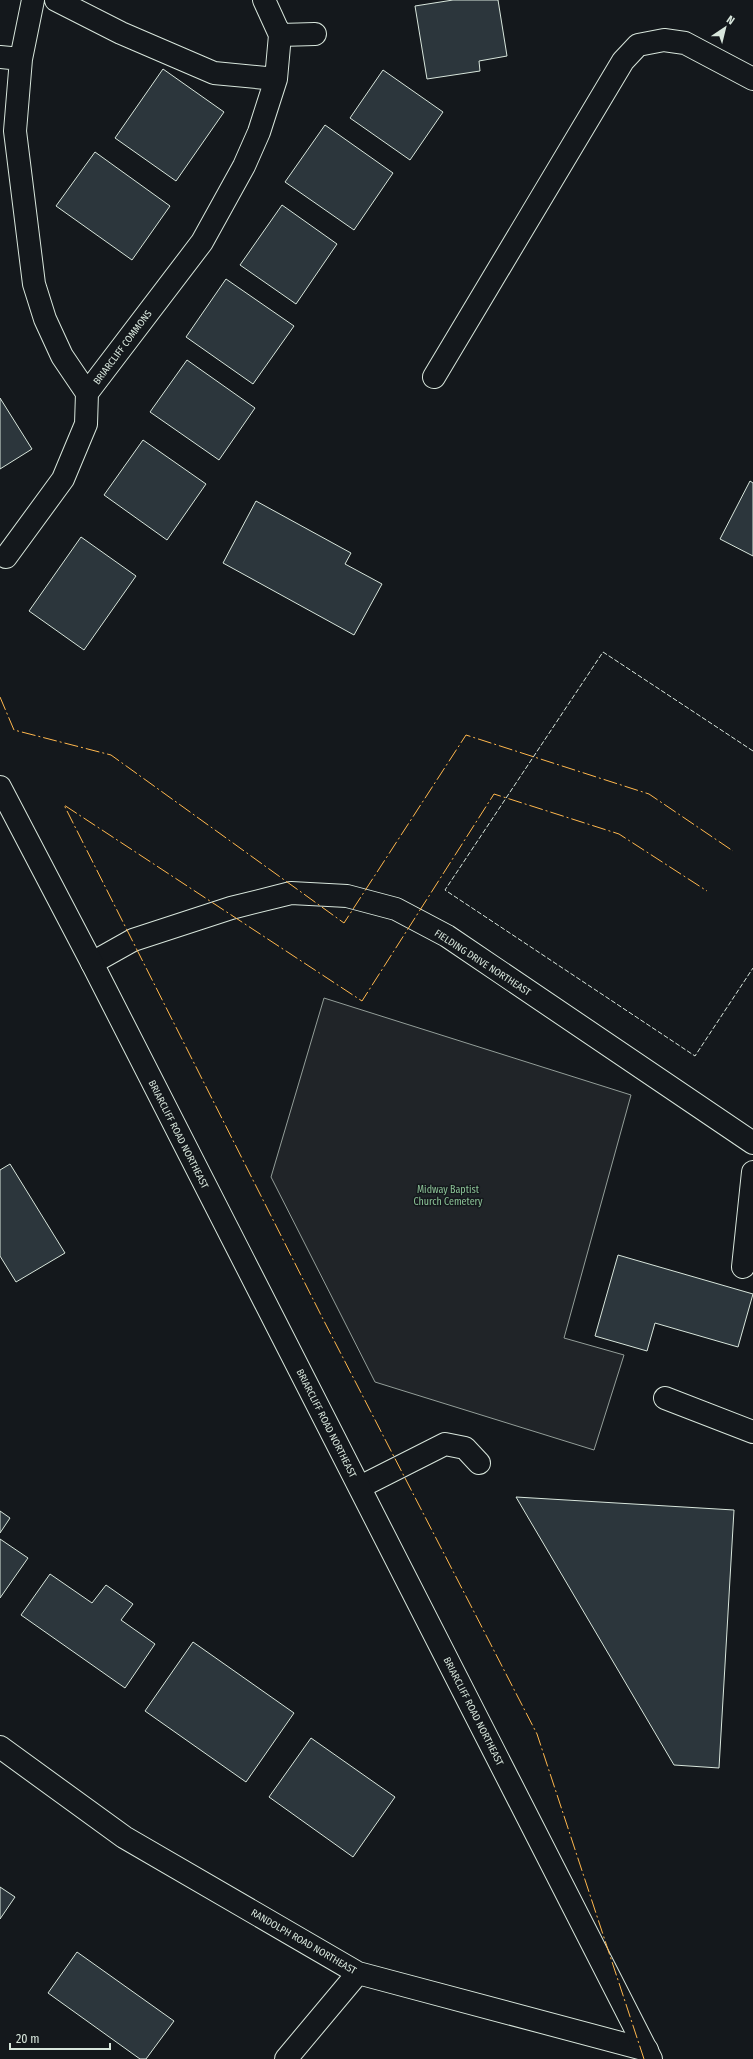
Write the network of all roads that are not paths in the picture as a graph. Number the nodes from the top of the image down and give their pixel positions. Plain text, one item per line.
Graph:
1 (33, 0) edge
2 (56, 0) edge
3 (264, 0) edge
4 (315, 34) dead end
5 (280, 35) junction
6 (10, 58) edge
7 (276, 79) junction
8 (753, 79) edge
9 (434, 377) dead end
10 (87, 393) junction
11 (6, 557) dead end
12 (0, 787) edge
13 (92, 963) junction
14 (753, 1143) edge
15 (753, 1172) edge
16 (742, 1266) dead end
17 (665, 1398) dead end
18 (753, 1432) edge
19 (479, 1463) dead end
20 (360, 1487) junction
21 (0, 1747) edge
22 (358, 1973) junction
23 (649, 2055) edge
24 (286, 2059) edge

1 - 6 street, BRIARCLIFF COMMONS
2 - 7 street
3 - 5 street, BRIARCLIFF COMMONS
4 - 5 street
5 - 7 street, BRIARCLIFF COMMONS
6 - 10 street, BRIARCLIFF COMMONS
7 - 10 street, BRIARCLIFF COMMONS
8 - 9 street
10 - 11 street
12 - 13 street, BRIARCLIFF ROAD NORTHEAST
13 - 14 street, FIELDING DRIVE NORTHEAST
13 - 20 street, BRIARCLIFF ROAD NORTHEAST
15 - 16 street
17 - 18 street
19 - 20 street
20 - 23 street, BRIARCLIFF ROAD NORTHEAST
21 - 22 street, RANDOLPH ROAD NORTHEAST
22 - 23 street, RANDOLPH ROAD NORTHEAST
22 - 24 street

